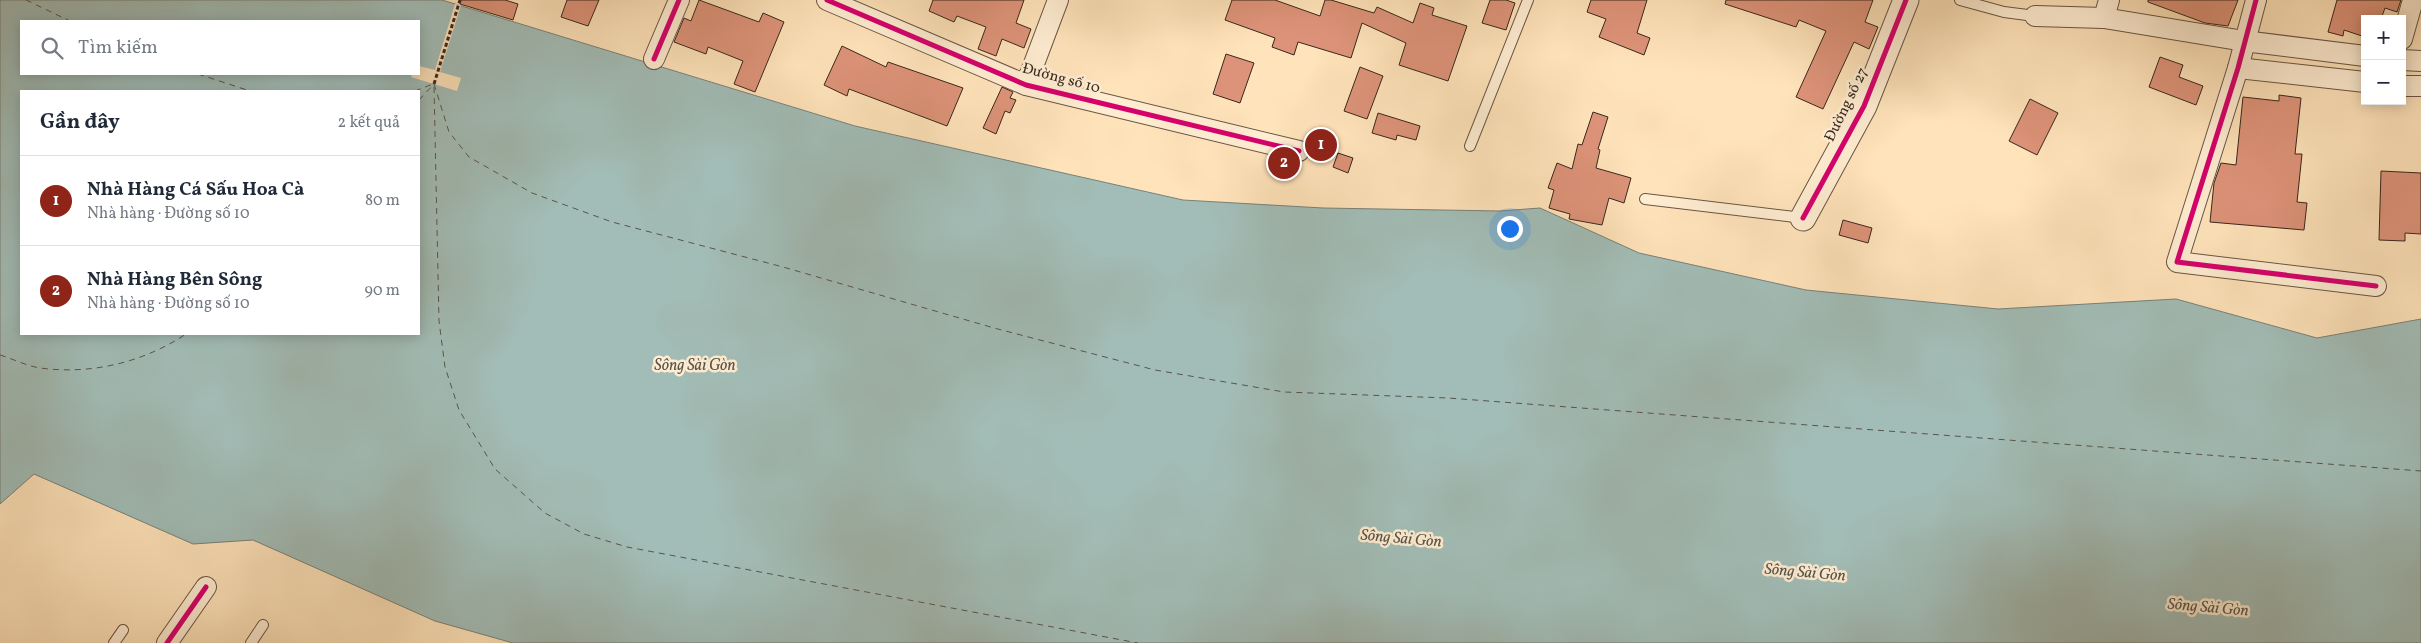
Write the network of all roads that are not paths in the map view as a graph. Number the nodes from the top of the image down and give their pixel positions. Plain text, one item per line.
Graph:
1 (679, 0) edge
2 (827, 0) edge
3 (1058, 0) edge
4 (1528, 0) edge
5 (1906, 0) edge
6 (1960, 0) edge
7 (2256, 0) edge
8 (2413, 0) edge
9 (2106, 9) edge
10 (2035, 16) joint
11 (2406, 25) edge
12 (2244, 41) junction
13 (2361, 56) edge
14 (654, 58) dead end
15 (2406, 60) edge
16 (2421, 60) edge
17 (2238, 68) junction
18 (2361, 82) edge
19 (1026, 84) junction
20 (2406, 86) edge
21 (2421, 86) edge
22 (1470, 146) dead end
23 (1299, 151) dead end
24 (1645, 199) dead end
25 (1803, 218) joint
26 (2376, 286) dead end
27 (206, 587) dead end
28 (263, 625) dead end
29 (123, 630) dead end
30 (114, 643) edge
31 (167, 643) edge
32 (251, 643) edge

1 - 14 street
2 - 19 street, Đường số 10
3 - 19 street
4 - 22 lane
5 - 25 street, Đường số 27
6 - 10 lane
7 - 12 street
8 - 11 street
9 - 10 street
9 - 12 street
12 - 13 street
12 - 17 street
15 - 16 street
17 - 18 street
17 - 26 street
19 - 23 street, Đường số 10
20 - 21 street
24 - 25 lane, Đường số 27
27 - 31 street
28 - 32 lane
29 - 30 lane

